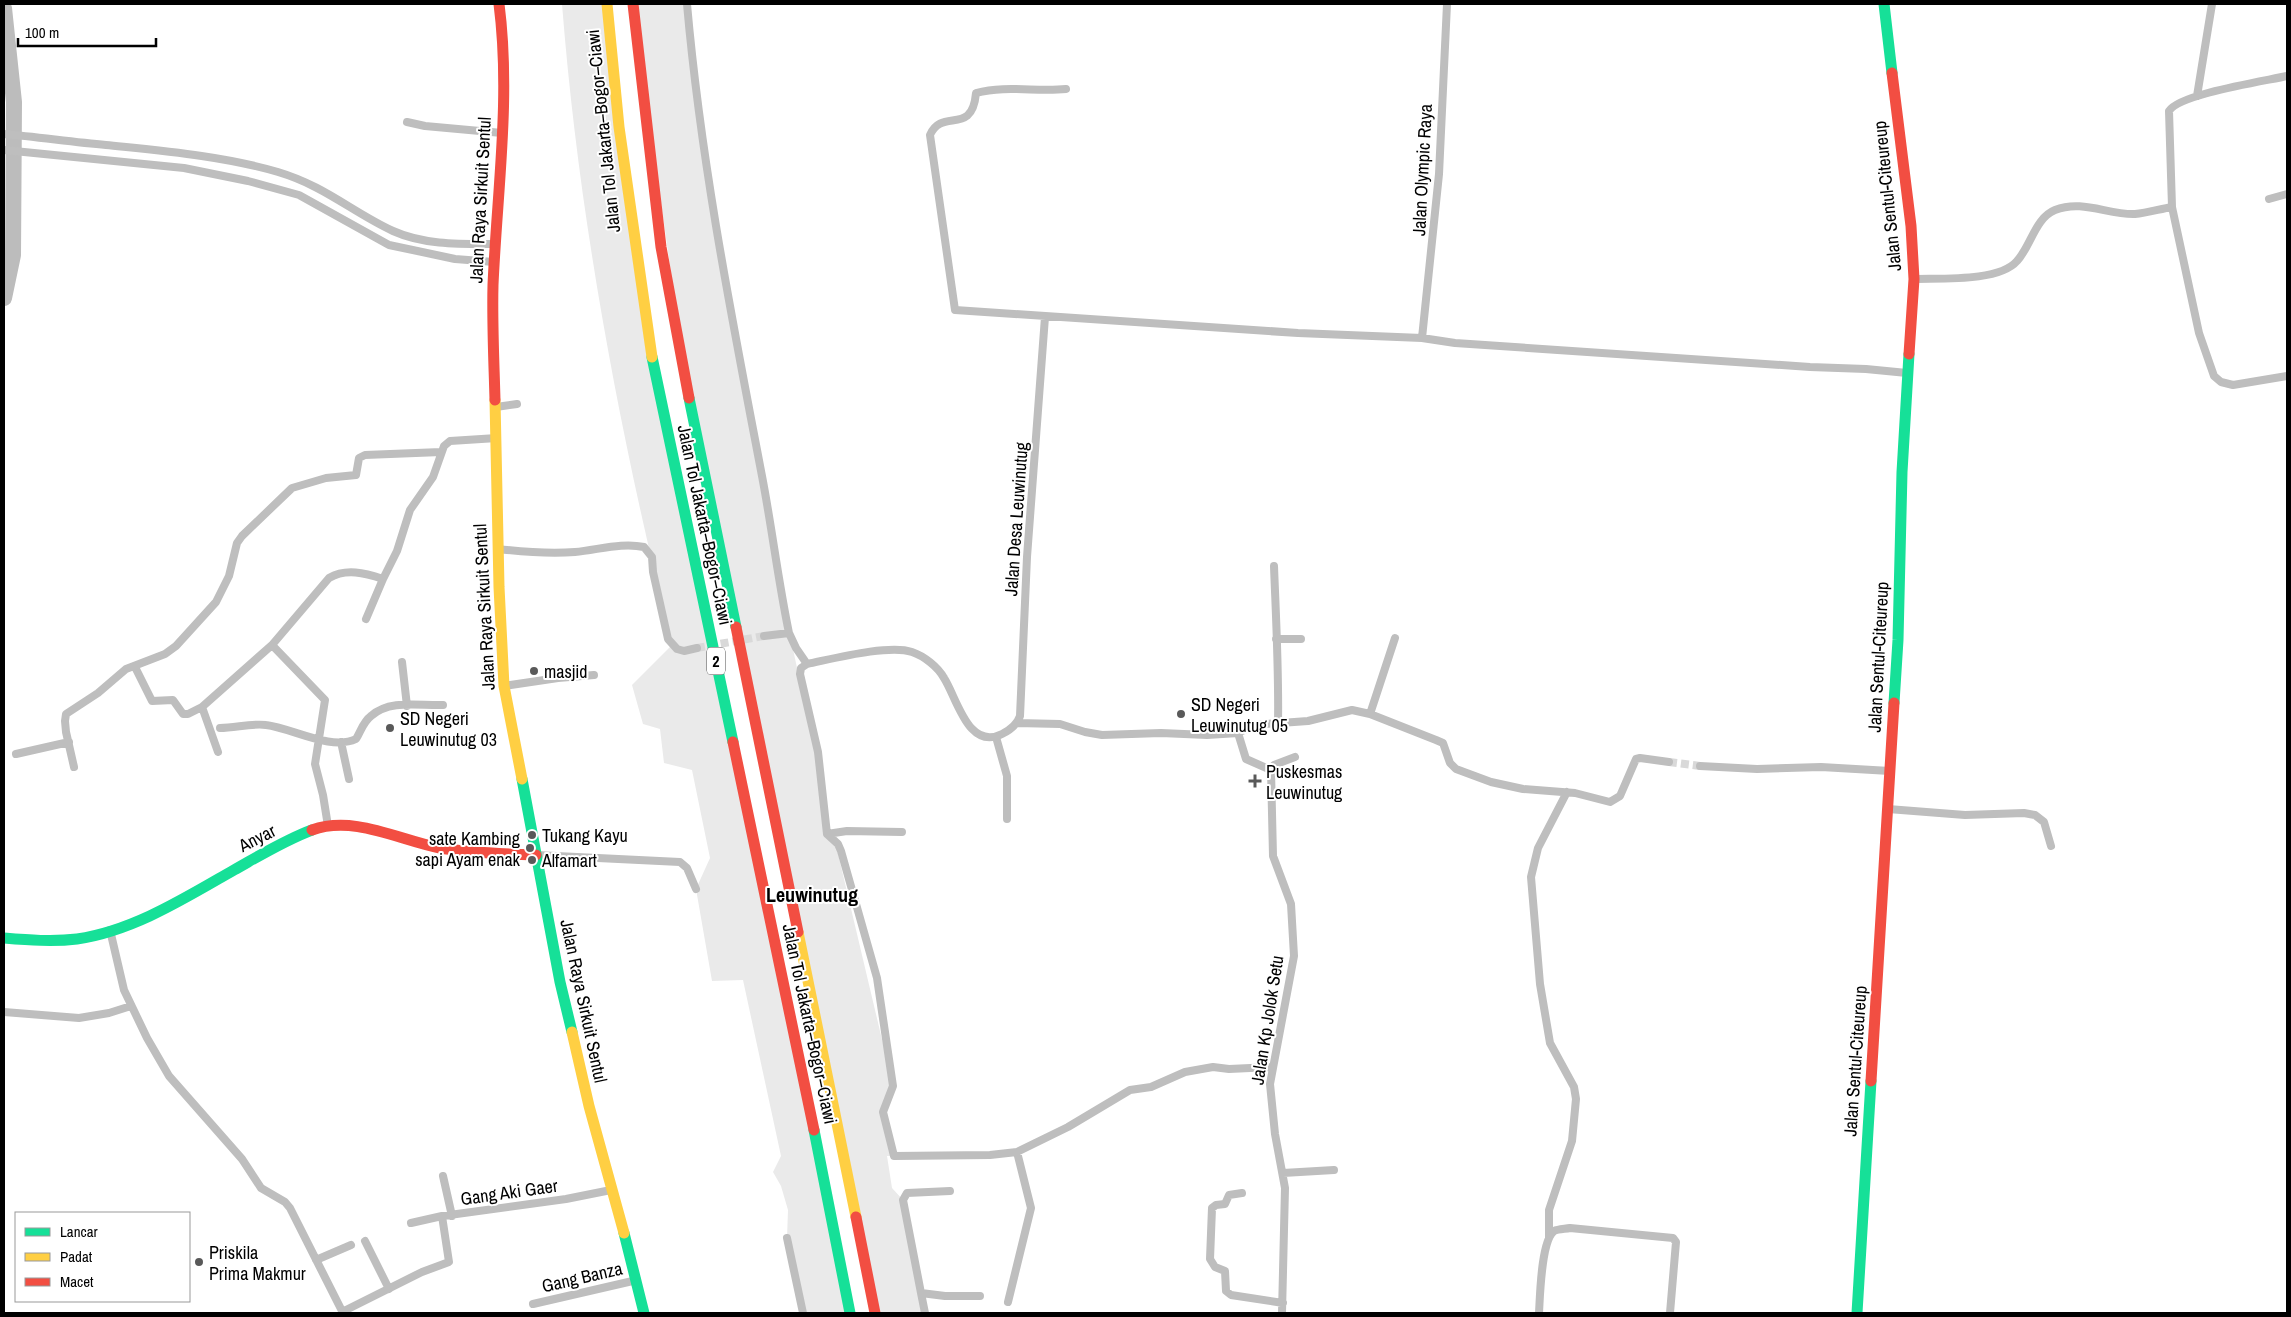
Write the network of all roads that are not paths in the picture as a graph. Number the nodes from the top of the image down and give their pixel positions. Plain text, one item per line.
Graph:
1 (499, 4) edge
2 (607, 4) edge
3 (633, 4) edge
4 (687, 4) edge
5 (1447, 4) edge
6 (1884, 4) edge
7 (2212, 4) edge
8 (2287, 76) edge
9 (1066, 89) dead end
10 (2197, 96) junction
11 (406, 122) dead end
12 (502, 133) junction
13 (4, 134) edge
14 (64, 141) junction
15 (4, 150) edge
16 (61, 156) junction
17 (2287, 194) edge
18 (2269, 199) dead end
19 (2172, 207) junction
20 (429, 241) junction
21 (494, 244) junction
22 (428, 254) junction
23 (494, 262) junction
24 (1914, 279) junction
25 (1045, 317) junction
26 (1422, 338) junction
27 (1907, 373) junction
28 (2287, 376) edge
29 (517, 404) dead end
30 (496, 407) junction
31 (496, 438) junction
32 (441, 452) junction
33 (498, 549) junction
34 (1274, 566) dead end
35 (383, 579) junction
36 (366, 618) dead end
37 (789, 632) junction
38 (764, 636) tunnel mouth
39 (1396, 638) dead end
40 (1276, 639) junction
41 (1300, 639) dead end
42 (272, 645) junction
43 (697, 648) tunnel mouth
44 (402, 662) dead end
45 (807, 664) junction
46 (135, 667) junction
47 (594, 676) dead end
48 (504, 686) junction
49 (443, 705) dead end
50 (407, 706) junction
51 (202, 707) junction
52 (1370, 714) junction
53 (1017, 723) junction
54 (1278, 724) junction
55 (220, 728) dead end
56 (1238, 732) junction
57 (996, 737) junction
58 (318, 739) junction
59 (69, 742) junction
60 (341, 742) junction
61 (218, 752) dead end
62 (16, 754) dead end
63 (1295, 757) dead end
64 (1669, 762) tunnel mouth
65 (1700, 766) tunnel mouth
66 (74, 767) dead end
67 (1272, 768) junction
68 (1890, 772) junction
69 (349, 779) dead end
70 (1567, 792) junction
71 (1888, 809) junction
72 (1007, 819) dead end
73 (328, 826) junction
74 (902, 832) dead end
75 (827, 834) junction
76 (2051, 846) dead end
77 (536, 856) junction
78 (696, 889) dead end
79 (110, 930) junction
80 (4, 938) edge
81 (130, 1006) junction
82 (4, 1012) edge
83 (1272, 1068) junction
84 (1017, 1152) junction
85 (1334, 1170) dead end
86 (1283, 1173) junction
87 (443, 1176) dead end
88 (611, 1190) junction
89 (950, 1191) dead end
90 (1242, 1193) dead end
91 (442, 1216) junction
92 (452, 1216) junction
93 (410, 1223) dead end
94 (787, 1238) dead end
95 (1549, 1238) junction
96 (366, 1241) dead end
97 (351, 1245) dead end
98 (316, 1260) junction
99 (637, 1280) junction
100 (389, 1289) junction
101 (921, 1293) junction
102 (980, 1296) dead end
103 (1008, 1302) dead end
104 (1284, 1303) junction
105 (533, 1304) dead end
106 (343, 1312) edge
107 (644, 1313) edge
108 (803, 1313) edge
109 (850, 1313) edge
110 (875, 1313) edge
111 (925, 1313) edge
112 (1282, 1313) edge
113 (1539, 1313) edge
114 (1670, 1313) edge
115 (1857, 1313) edge

1 - 12 main road, Jalan Raya Sirkuit Sentul
2 - 109 main road, Jalan Tol Jakarta–Bogor–Ciawi / 2
3 - 110 main road, Jalan Tol Jakarta–Bogor–Ciawi / 2
4 - 37 street
5 - 26 street, Jalan Olympic Raya
6 - 24 main road, Jalan Sentul-Citeureup
7 - 10 street
8 - 10 street
9 - 25 street
10 - 19 street
11 - 12 street
12 - 21 main road, Jalan Raya Sirkuit Sentul
13 - 14 street
14 - 16 street
14 - 20 street
15 - 16 street
16 - 22 street
17 - 18 street
19 - 24 street
19 - 28 street
20 - 21 street
20 - 22 street
21 - 23 main road, Jalan Raya Sirkuit Sentul
22 - 23 street
23 - 30 main road, Jalan Raya Sirkuit Sentul
24 - 27 main road, Jalan Sentul-Citeureup
25 - 26 street
25 - 53 street, Jalan Desa Leuwinutug
26 - 27 street
27 - 68 main road, Jalan Sentul-Citeureup
29 - 30 street
30 - 31 main road, Jalan Raya Sirkuit Sentul
31 - 32 street
31 - 33 main road, Jalan Raya Sirkuit Sentul
32 - 35 street
32 - 46 street
33 - 43 street
33 - 48 main road, Jalan Raya Sirkuit Sentul
34 - 40 street
35 - 36 street
35 - 42 street
37 - 38 street
37 - 45 street
39 - 52 street
40 - 41 street
40 - 54 street
42 - 51 street
42 - 58 street
44 - 50 street
45 - 57 street
45 - 75 street
46 - 51 street
46 - 59 street
47 - 48 street
48 - 77 main road, Jalan Raya Sirkuit Sentul
49 - 50 street
50 - 60 street
51 - 61 street
52 - 54 street
52 - 70 street
53 - 56 street
53 - 57 street
54 - 56 street
55 - 58 street
56 - 67 street
57 - 72 street
58 - 60 street
58 - 73 street
59 - 62 street
59 - 66 street
60 - 69 street
63 - 67 street
64 - 70 street
65 - 68 street
67 - 83 street, Jalan Kp Jolok Setu
68 - 71 main road, Jalan Sentul-Citeureup
70 - 95 street
71 - 76 street
71 - 115 main road, Jalan Sentul-Citeureup
73 - 77 main road, Anyar
73 - 79 main road, Anyar
74 - 75 street
75 - 84 street
77 - 78 street
77 - 88 main road, Jalan Raya Sirkuit Sentul
79 - 80 main road, Anyar
79 - 81 street
81 - 82 street
81 - 98 street
83 - 84 street
83 - 86 street, Jalan Kp Jolok Setu
84 - 103 street
85 - 86 street
86 - 104 street, Jalan Kp Jolok Setu
87 - 92 street
88 - 92 street, Gang Aki Gaer
88 - 99 main road, Jalan Raya Sirkuit Sentul
89 - 101 street
90 - 104 street
91 - 92 street, Gang Aki Gaer
91 - 93 street, Gang Aki Gaer
91 - 100 street
94 - 108 street
95 - 113 street
95 - 114 street
96 - 100 street
97 - 98 street
98 - 106 street
99 - 105 street, Gang Banza
99 - 107 main road, Jalan Raya Sirkuit Sentul
100 - 106 street
101 - 102 street
101 - 111 street
104 - 112 street, Jalan Kp Jolok Setu

